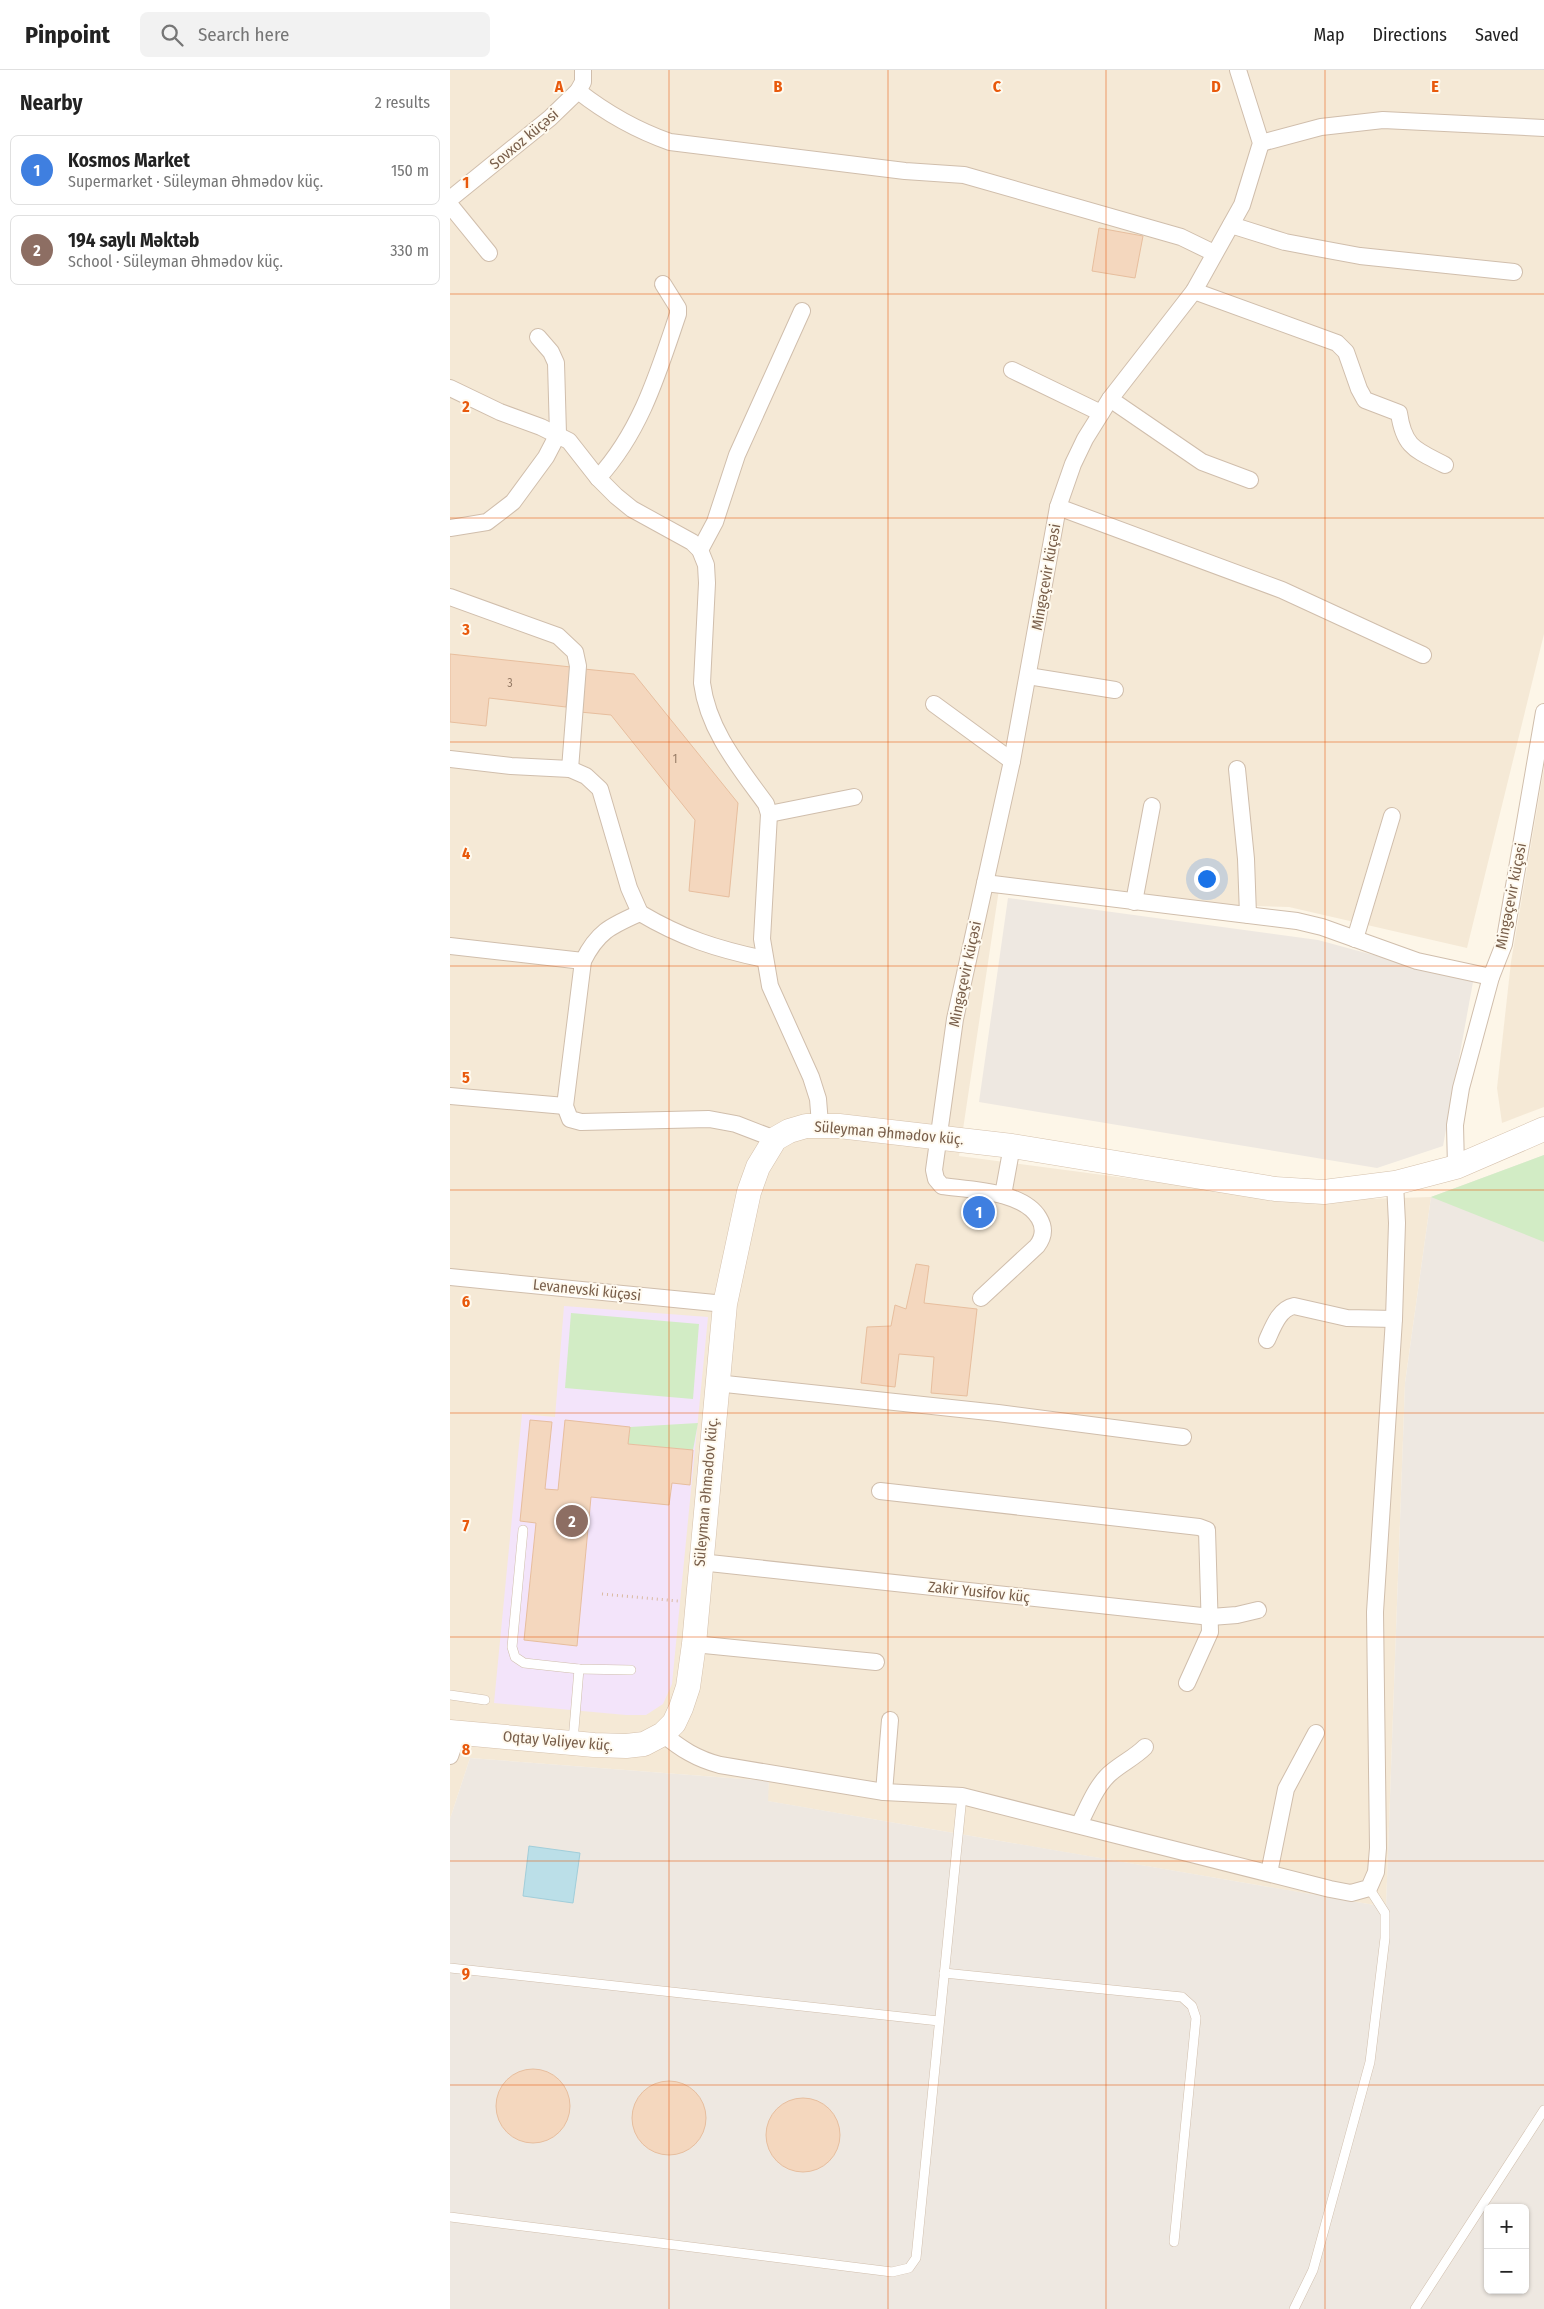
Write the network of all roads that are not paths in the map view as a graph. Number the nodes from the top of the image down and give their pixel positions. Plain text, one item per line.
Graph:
1 (583, 70) edge
2 (1238, 70) edge
3 (578, 91) junction
4 (1544, 128) edge
5 (1261, 143) junction
6 (450, 199) edge
7 (450, 206) edge
8 (1231, 225) junction
9 (489, 253) dead end
10 (1214, 253) junction
11 (1514, 272) dead end
12 (663, 284) dead end
13 (1194, 291) junction
14 (802, 311) dead end
15 (538, 337) dead end
16 (1012, 370) dead end
17 (450, 388) edge
18 (1110, 399) junction
19 (1101, 413) junction
20 (558, 434) junction
21 (1445, 465) dead end
22 (598, 478) junction
23 (1250, 480) dead end
24 (1058, 507) junction
25 (450, 528) edge
26 (700, 550) junction
27 (450, 597) edge
28 (1423, 655) dead end
29 (1028, 676) junction
30 (1115, 690) dead end
31 (934, 704) dead end
32 (1544, 712) edge
33 (450, 760) edge
34 (1012, 761) junction
35 (570, 769) junction
36 (1237, 769) dead end
37 (854, 797) dead end
38 (1152, 806) dead end
39 (769, 814) junction
40 (1392, 816) dead end
41 (985, 883) junction
42 (1134, 902) junction
43 (640, 914) junction
44 (1248, 915) junction
45 (1355, 939) junction
46 (450, 946) edge
47 (764, 959) junction
48 (583, 961) junction
49 (1491, 977) junction
50 (450, 1096) edge
51 (565, 1106) junction
52 (820, 1124) junction
53 (1544, 1129) edge
54 (938, 1136) junction
55 (775, 1139) junction
56 (1012, 1146) junction
57 (1456, 1167) junction
58 (1394, 1184) junction
59 (1003, 1195) junction
60 (450, 1281) edge
61 (981, 1298) dead end
62 (725, 1304) junction
63 (1394, 1319) junction
64 (1267, 1340) dead end
65 (716, 1383) junction
66 (1183, 1437) dead end
67 (880, 1491) dead end
68 (523, 1530) dead end
69 (700, 1562) junction
70 (1258, 1610) dead end
71 (1211, 1617) junction
72 (694, 1644) junction
73 (876, 1662) dead end
74 (579, 1669) junction
75 (631, 1670) dead end
76 (1187, 1683) dead end
77 (450, 1695) edge
78 (485, 1700) dead end
79 (890, 1720) dead end
80 (454, 1732) edge
81 (1316, 1733) dead end
82 (663, 1734) junction
83 (573, 1744) junction
84 (1145, 1747) dead end
85 (450, 1756) edge
86 (884, 1792) junction
87 (962, 1796) junction
88 (1079, 1825) junction
89 (1269, 1873) junction
90 (1369, 1888) junction
91 (450, 1968) edge
92 (944, 1973) junction
93 (939, 2021) junction
94 (1544, 2110) edge
95 (450, 2217) edge
96 (1174, 2242) dead end
97 (1294, 2309) edge
98 (1414, 2309) edge

1 - 3 street
2 - 5 street
3 - 6 street, Sovxoz küçəsi
3 - 10 street
4 - 5 street
5 - 8 street, Mingəçevir küçəsi
7 - 9 street
8 - 10 street, Mingəçevir küçəsi
8 - 11 street
10 - 13 street, Mingəçevir küçəsi
12 - 22 street
13 - 18 street, Mingəçevir küçəsi
13 - 21 street
14 - 26 street
15 - 20 street
16 - 19 street
17 - 20 street
18 - 19 street, Mingəçevir küçəsi
18 - 23 street
19 - 24 street, Mingəçevir küçəsi
20 - 22 street
20 - 25 street
22 - 26 street
24 - 28 street
24 - 29 street, Mingəçevir küçəsi
26 - 39 street
27 - 35 street
29 - 30 street
29 - 34 street, Mingəçevir küçəsi
31 - 34 street
32 - 49 street, Mingəçevir küçəsi
33 - 35 street
34 - 41 street, Mingəçevir küçəsi
35 - 43 street
36 - 44 street
37 - 39 street
38 - 42 street
39 - 47 street
40 - 45 street
41 - 42 street
41 - 54 street, Mingəçevir küçəsi
42 - 44 street
43 - 47 street
43 - 48 street
44 - 45 street
45 - 49 street
46 - 48 street
47 - 52 street
48 - 51 street
49 - 57 street, Mingəçevir küçəsi
50 - 51 street
51 - 55 street
52 - 54 street, Süleyman Əhmədov küç.
52 - 55 street, Süleyman Əhmədov küç.
53 - 57 street, Süleyman Əhmədov küç.
54 - 56 street, Süleyman Əhmədov küç.
54 - 59 street, Mingəçevir küçəsi
55 - 62 street, Süleyman Əhmədov küç.
56 - 58 street, Süleyman Əhmədov küç.
56 - 59 street
57 - 58 street, Süleyman Əhmədov küç.
58 - 63 street
59 - 61 street
60 - 62 street, Levanevski küçəsi
62 - 65 street, Süleyman Əhmədov küç.
63 - 64 street
63 - 90 street
65 - 66 street
65 - 69 street, Süleyman Əhmədov küç.
67 - 71 street
68 - 74 lane
69 - 71 street, Zakir Yusifov küç
69 - 72 street, Süleyman Əhmədov küç.
70 - 71 street, Zakir Yusifov küç
71 - 76 street
72 - 73 street
72 - 82 street, Süleyman Əhmədov küç.
74 - 75 lane
74 - 83 lane
77 - 78 lane
79 - 86 street
80 - 83 street, Oqtay Vəliyev küç.
80 - 85 street
81 - 89 street
82 - 83 street, Oqtay Vəliyev küç.
82 - 86 street
84 - 88 street
86 - 87 street
87 - 88 street
87 - 92 lane
88 - 89 street
89 - 90 street
90 - 97 lane
91 - 93 lane
92 - 93 lane
92 - 96 lane
93 - 95 lane
94 - 98 lane

